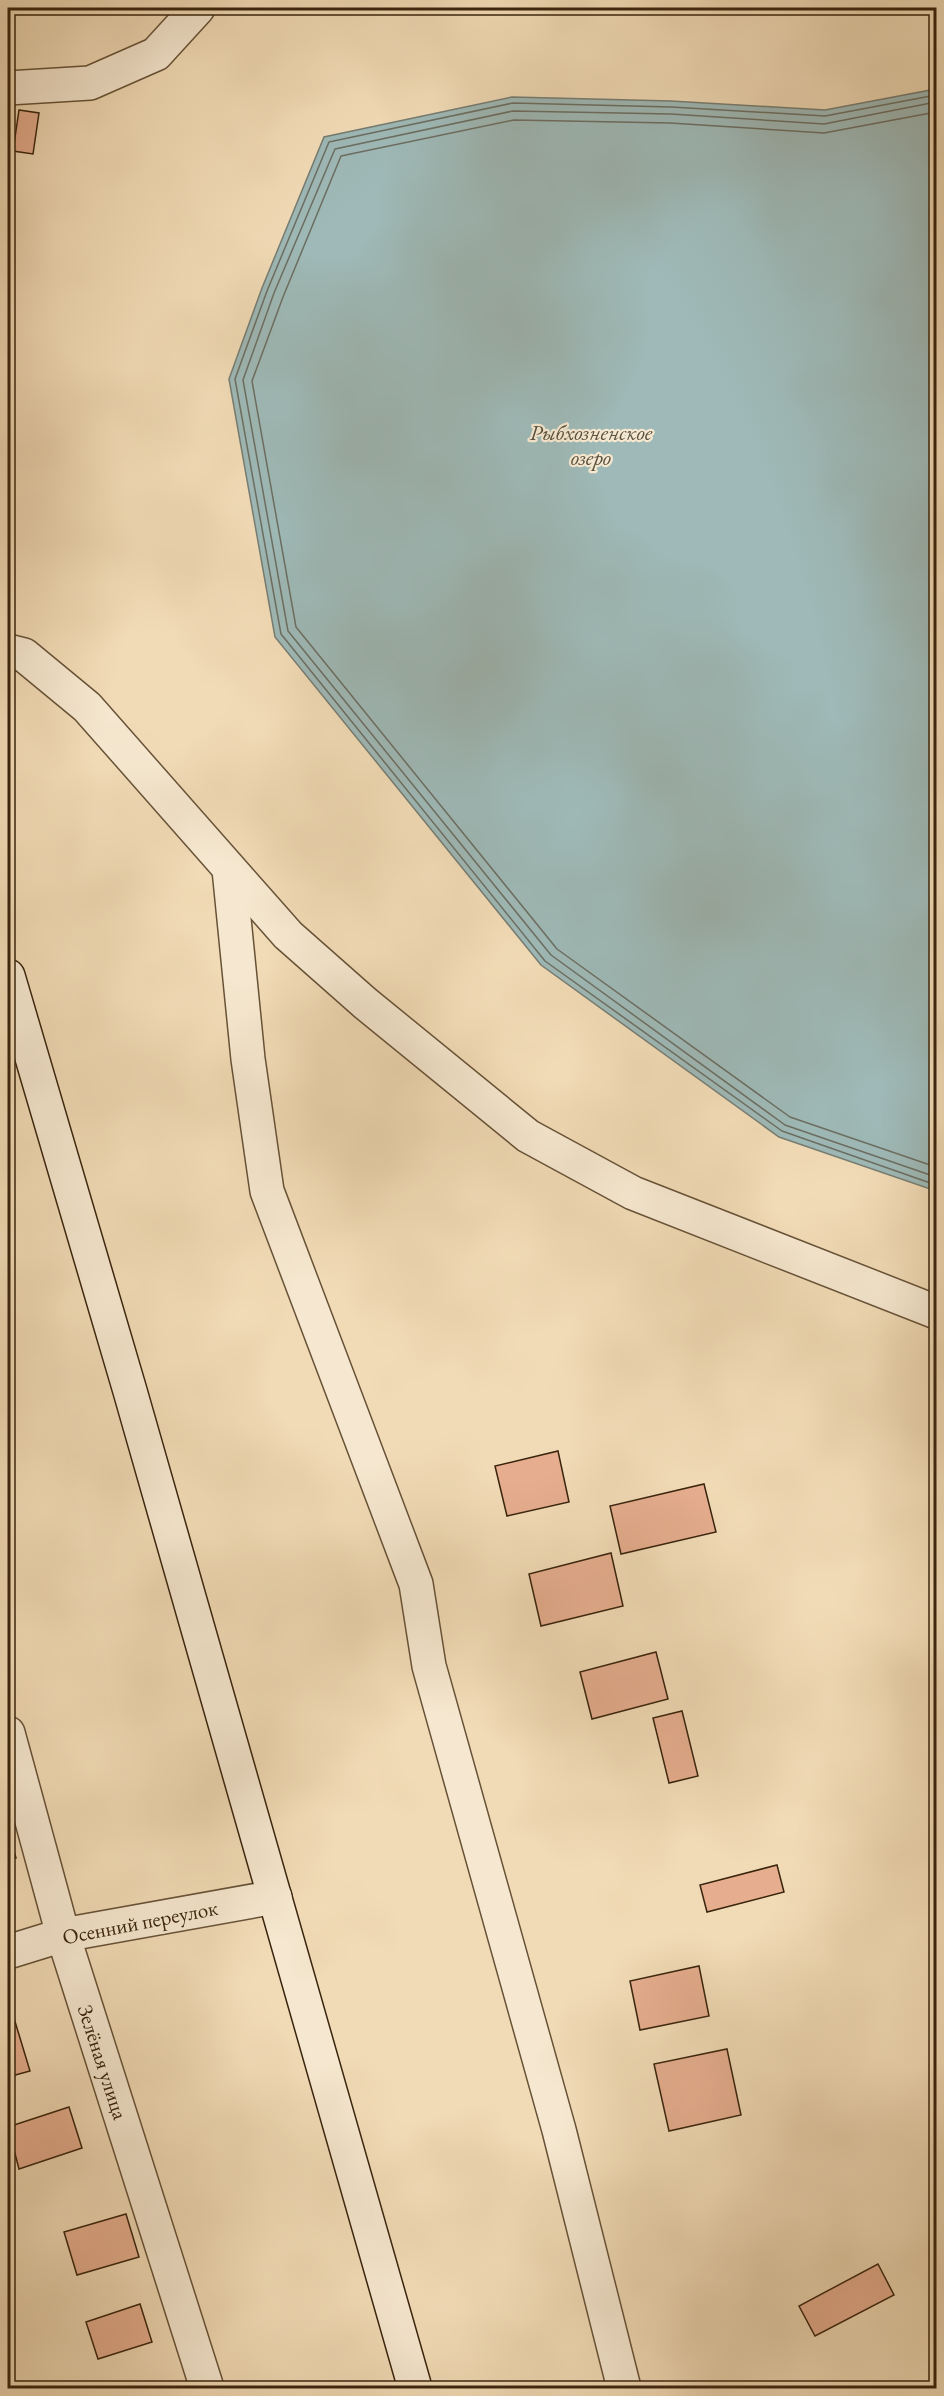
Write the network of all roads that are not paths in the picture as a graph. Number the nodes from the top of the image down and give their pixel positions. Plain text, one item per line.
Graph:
1 (198, 8) edge
2 (8, 88) edge
3 (8, 651) edge
4 (229, 869) junction
5 (8, 976) edge
6 (936, 1312) edge
7 (8, 1733) edge
8 (274, 1897) junction
9 (63, 1935) junction
10 (8, 1952) edge
11 (207, 2388) edge
12 (415, 2388) edge
13 (624, 2388) edge

1 - 2 street
3 - 4 street
4 - 6 street
4 - 13 street
5 - 8 street
7 - 9 street, Зелёная улица
8 - 9 street, Осенний переулок
8 - 12 street
9 - 10 street, Осенний переулок
9 - 11 street, Зелёная улица

